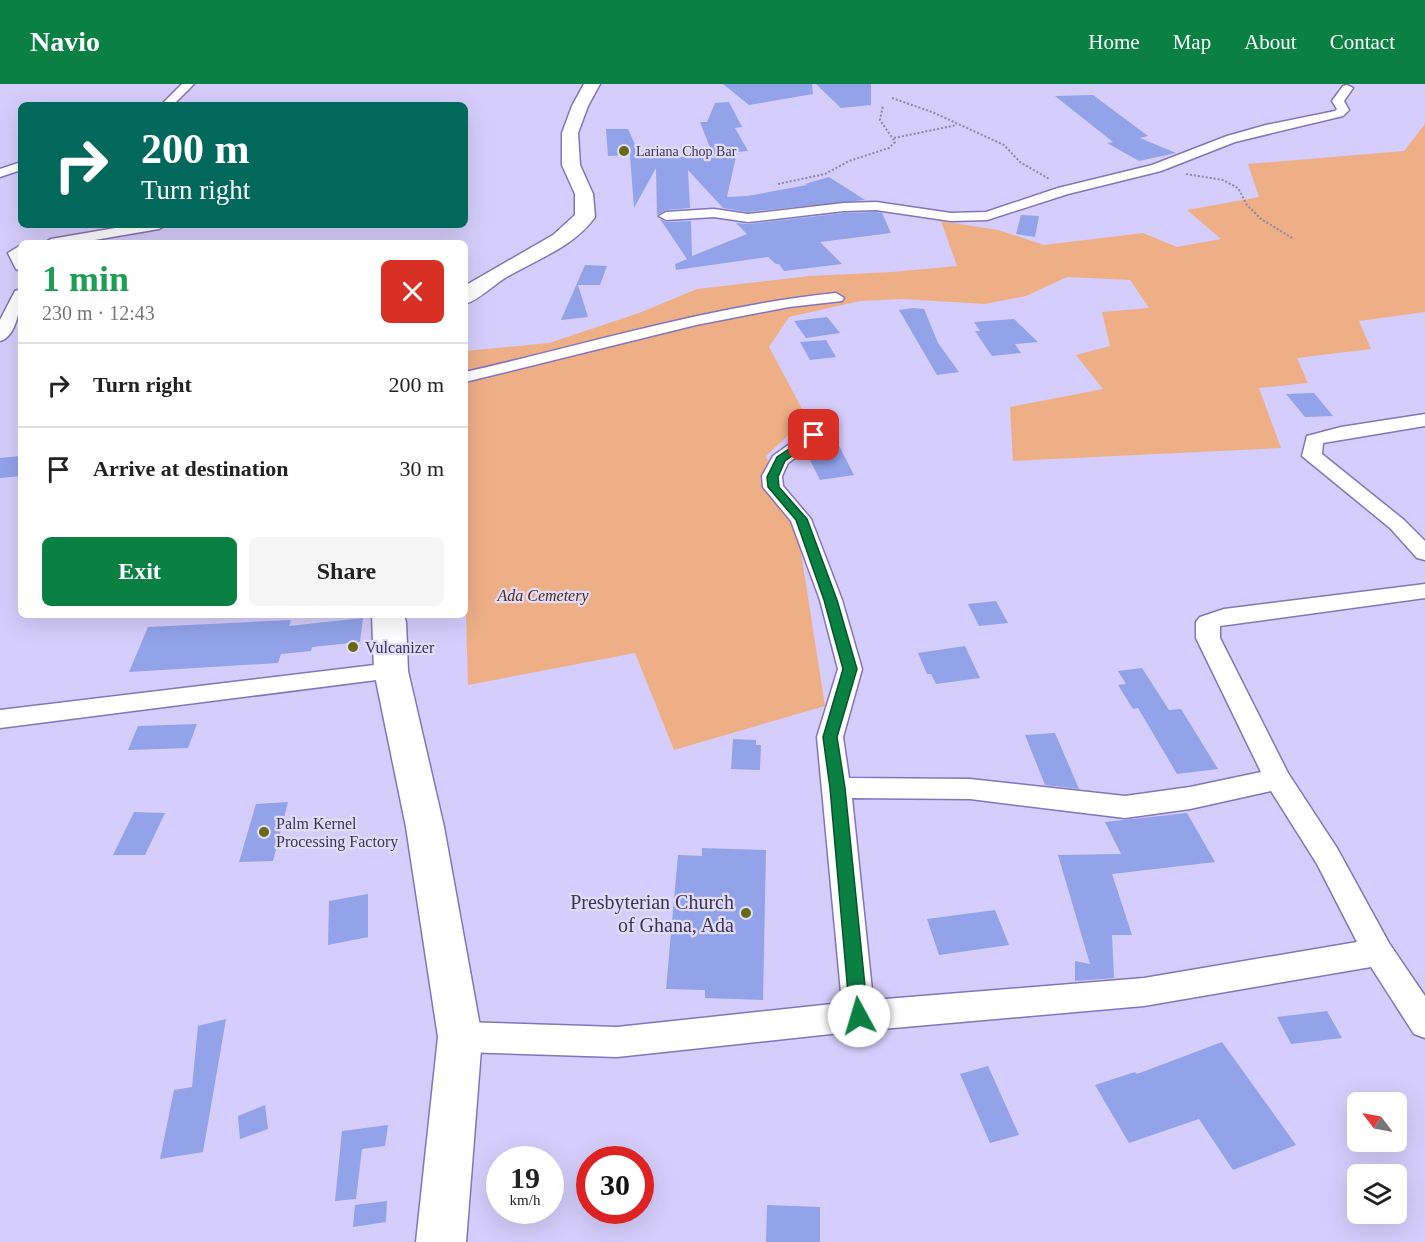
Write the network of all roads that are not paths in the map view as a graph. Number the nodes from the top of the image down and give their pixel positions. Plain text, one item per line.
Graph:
1 (188, 84) edge
2 (592, 84) edge
3 (1347, 88) dead end
4 (170, 102) edge
5 (18, 167) edge
6 (0, 173) edge
7 (666, 216) dead end
8 (141, 228) edge
9 (69, 240) edge
10 (468, 294) edge
11 (836, 298) dead end
12 (18, 300) edge
13 (0, 336) edge
14 (468, 376) edge
15 (1425, 420) edge
16 (814, 435) dead end
17 (1425, 553) edge
18 (1425, 591) edge
19 (389, 618) edge
20 (391, 671) junction
21 (0, 719) edge
22 (1278, 779) junction
23 (837, 788) junction
24 (1378, 952) junction
25 (859, 1016) junction
26 (1425, 1023) edge
27 (460, 1037) junction
28 (441, 1242) edge

1 - 4 street
2 - 10 main road
3 - 7 street
5 - 6 street
8 - 9 street
11 - 14 street
12 - 13 street
15 - 17 street
16 - 23 street
18 - 22 street
19 - 20 main road
20 - 21 street
20 - 27 main road
22 - 23 street
22 - 24 street
23 - 25 street
24 - 25 street
24 - 26 street
25 - 27 street
27 - 28 main road

